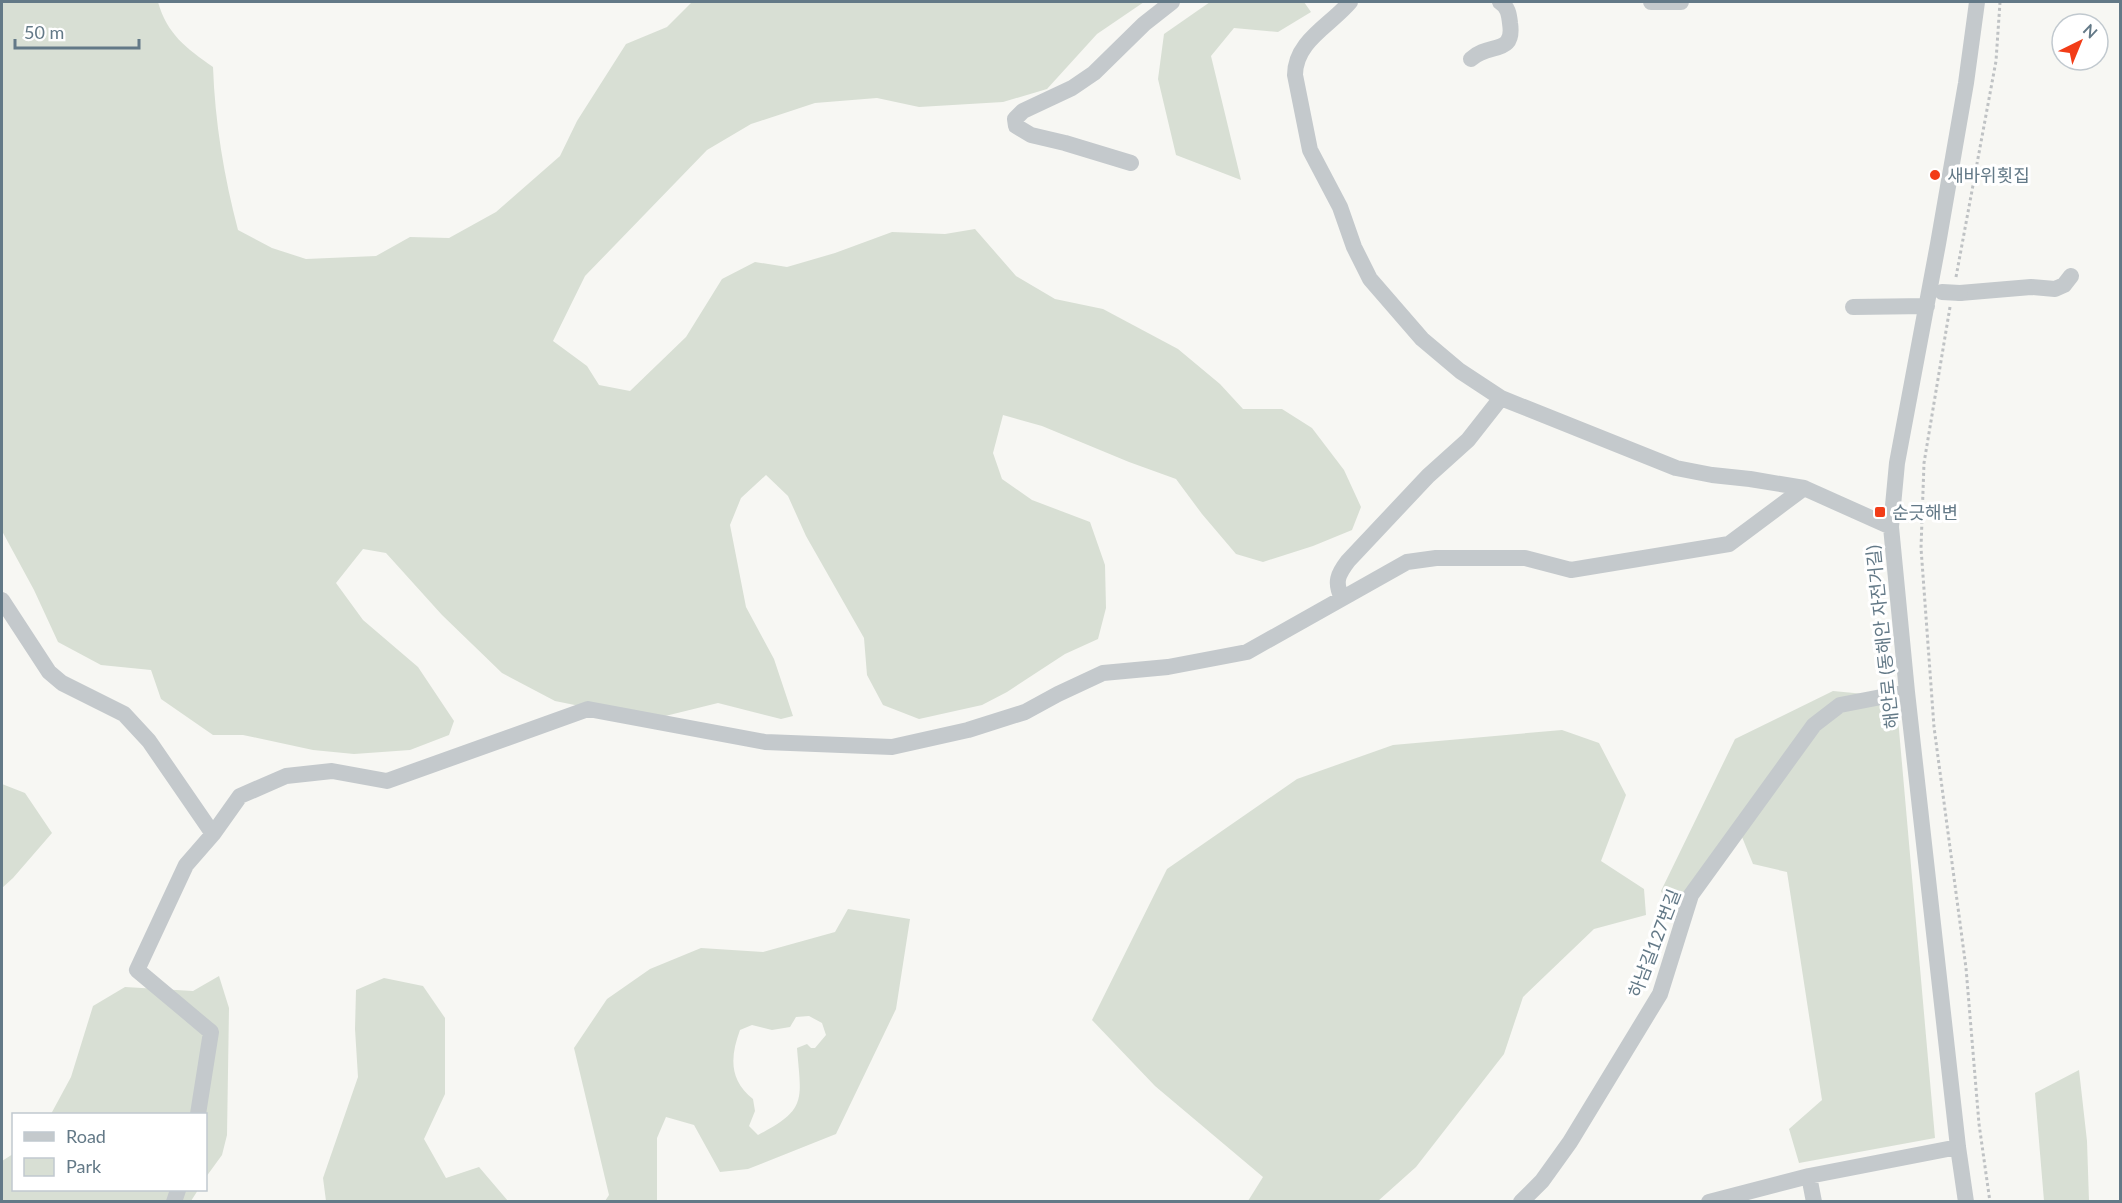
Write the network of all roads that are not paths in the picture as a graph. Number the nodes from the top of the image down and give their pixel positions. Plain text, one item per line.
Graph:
1 (1172, 2) edge
2 (1350, 2) edge
3 (1651, 2) edge
4 (1681, 2) edge
5 (1977, 2) edge
6 (1507, 3) edge
7 (1471, 59) dead end
8 (1131, 163) dead end
9 (2071, 276) dead end
10 (1944, 294) junction
11 (1853, 307) dead end
12 (1501, 398) junction
13 (1804, 488) junction
14 (1891, 527) junction
15 (1342, 598) junction
16 (2, 600) edge
17 (1907, 692) junction
18 (213, 834) junction
19 (198, 1113) edge
20 (1958, 1147) junction
21 (1809, 1176) junction
22 (1521, 1202) edge
23 (1708, 1202) edge
24 (1814, 1202) edge
25 (1965, 1202) edge

1 - 8 street
2 - 12 street
3 - 4 street
5 - 10 street, 해안로 (동해안 자전거길)
6 - 7 street
9 - 10 street
10 - 11 street
10 - 14 street, 해안로 (동해안 자전거길)
12 - 13 street
12 - 15 street
13 - 14 street
13 - 15 street
14 - 17 street, 해안로 (동해안 자전거길)
15 - 18 street
16 - 18 street
17 - 20 street, 해안로 (동해안 자전거길)
17 - 22 street, 하남길127번길
18 - 19 street
20 - 21 street
20 - 25 street, 해안로 (동해안 자전거길)
21 - 23 street
21 - 24 street

